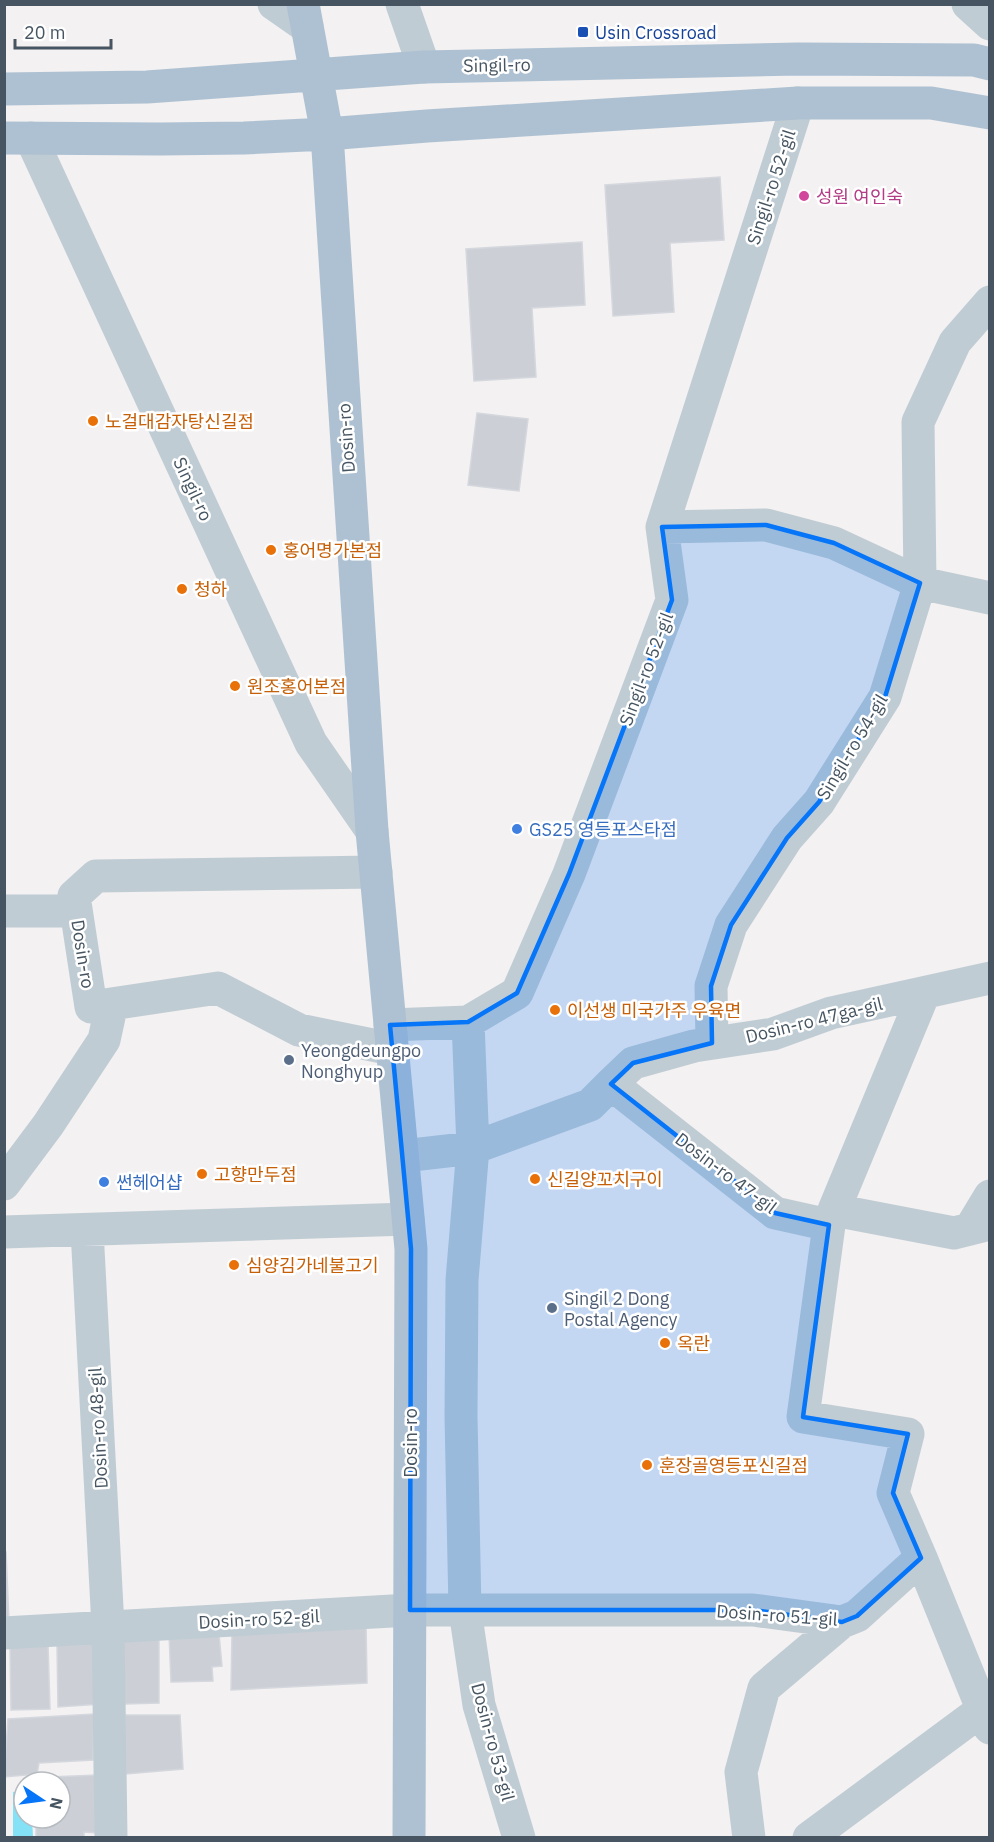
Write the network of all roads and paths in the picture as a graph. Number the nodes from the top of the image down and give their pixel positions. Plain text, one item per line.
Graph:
1 (274, 4) edge
2 (402, 4) edge
3 (968, 4) edge
4 (305, 16) edge
5 (990, 24) edge
6 (984, 58) edge
7 (424, 66) junction
8 (316, 74) junction
9 (4, 89) edge
10 (798, 103) junction
11 (931, 103) junction
12 (990, 113) edge
13 (327, 134) junction
14 (18, 138) edge
15 (990, 302) edge
16 (662, 526) junction
17 (920, 583) junction
18 (990, 598) edge
19 (372, 831) junction
20 (376, 872) junction
21 (4, 911) edge
22 (76, 911) junction
23 (990, 978) edge
24 (924, 993) junction
25 (106, 1005) junction
26 (468, 1022) junction
27 (391, 1037) junction
28 (712, 1043) junction
29 (611, 1084) junction
30 (473, 1148) junction
31 (403, 1156) junction
32 (4, 1184) edge
33 (990, 1196) edge
34 (408, 1219) junction
35 (980, 1227) edge
36 (87, 1230) junction
37 (4, 1232) edge
38 (921, 1558) junction
39 (410, 1610) junction
40 (465, 1610) junction
41 (842, 1622) junction
42 (108, 1627) junction
43 (4, 1633) edge
44 (986, 1719) edge
45 (111, 1838) edge
46 (409, 1838) edge
47 (519, 1838) edge
48 (748, 1838) edge
49 (809, 1838) edge

1 - 4 street
2 - 7 street
3 - 5 street
4 - 8 main road, Dosin-ro
6 - 7 main road, Singil-ro
6 - 11 main road
7 - 8 main road, Singil-ro
8 - 9 main road, Singil-ro
8 - 13 main road, Dosin-ro
10 - 11 main road, Singil-ro
10 - 13 main road, Singil-ro
10 - 16 street, Singil-ro 52-gil
11 - 12 main road, Singil-ro
13 - 14 main road, Singil-ro
13 - 19 main road, Dosin-ro
14 - 19 street, Singil-ro
15 - 17 street, Singil-ro 54-gil
16 - 17 street
16 - 26 street, Singil-ro 52-gil
17 - 18 street
17 - 28 street, Singil-ro 54-gil
19 - 20 main road, Dosin-ro
20 - 22 street, Dosin-ro
20 - 27 main road, Dosin-ro
21 - 22 street
22 - 25 street, Dosin-ro
23 - 24 street, Dosin-ro 47ga-gil
24 - 28 street, Dosin-ro 47ga-gil
24 - 35 street
25 - 27 street, Dosin-ro
25 - 32 street
26 - 27 street, Singil-ro 52-gil
26 - 30 street, Dosin-ro 53-gil
27 - 31 main road, Dosin-ro
28 - 29 street, Dosin-ro 47ga-gil
29 - 30 street
29 - 38 street, Dosin-ro 47-gil
30 - 31 street
30 - 40 street, Dosin-ro 53-gil
31 - 34 main road, Dosin-ro
33 - 35 street
34 - 36 street
34 - 39 main road, Dosin-ro
36 - 37 street
36 - 42 street, Dosin-ro 48-gil
38 - 41 street, Dosin-ro 51-gil
38 - 44 street
39 - 40 street, Dosin-ro 51-gil
39 - 42 street, Dosin-ro 52-gil
39 - 46 main road, Dosin-ro
40 - 41 street, Dosin-ro 51-gil
40 - 47 street, Dosin-ro 53-gil
41 - 48 street
42 - 43 street, Dosin-ro 52-gil
42 - 45 street
44 - 49 street

